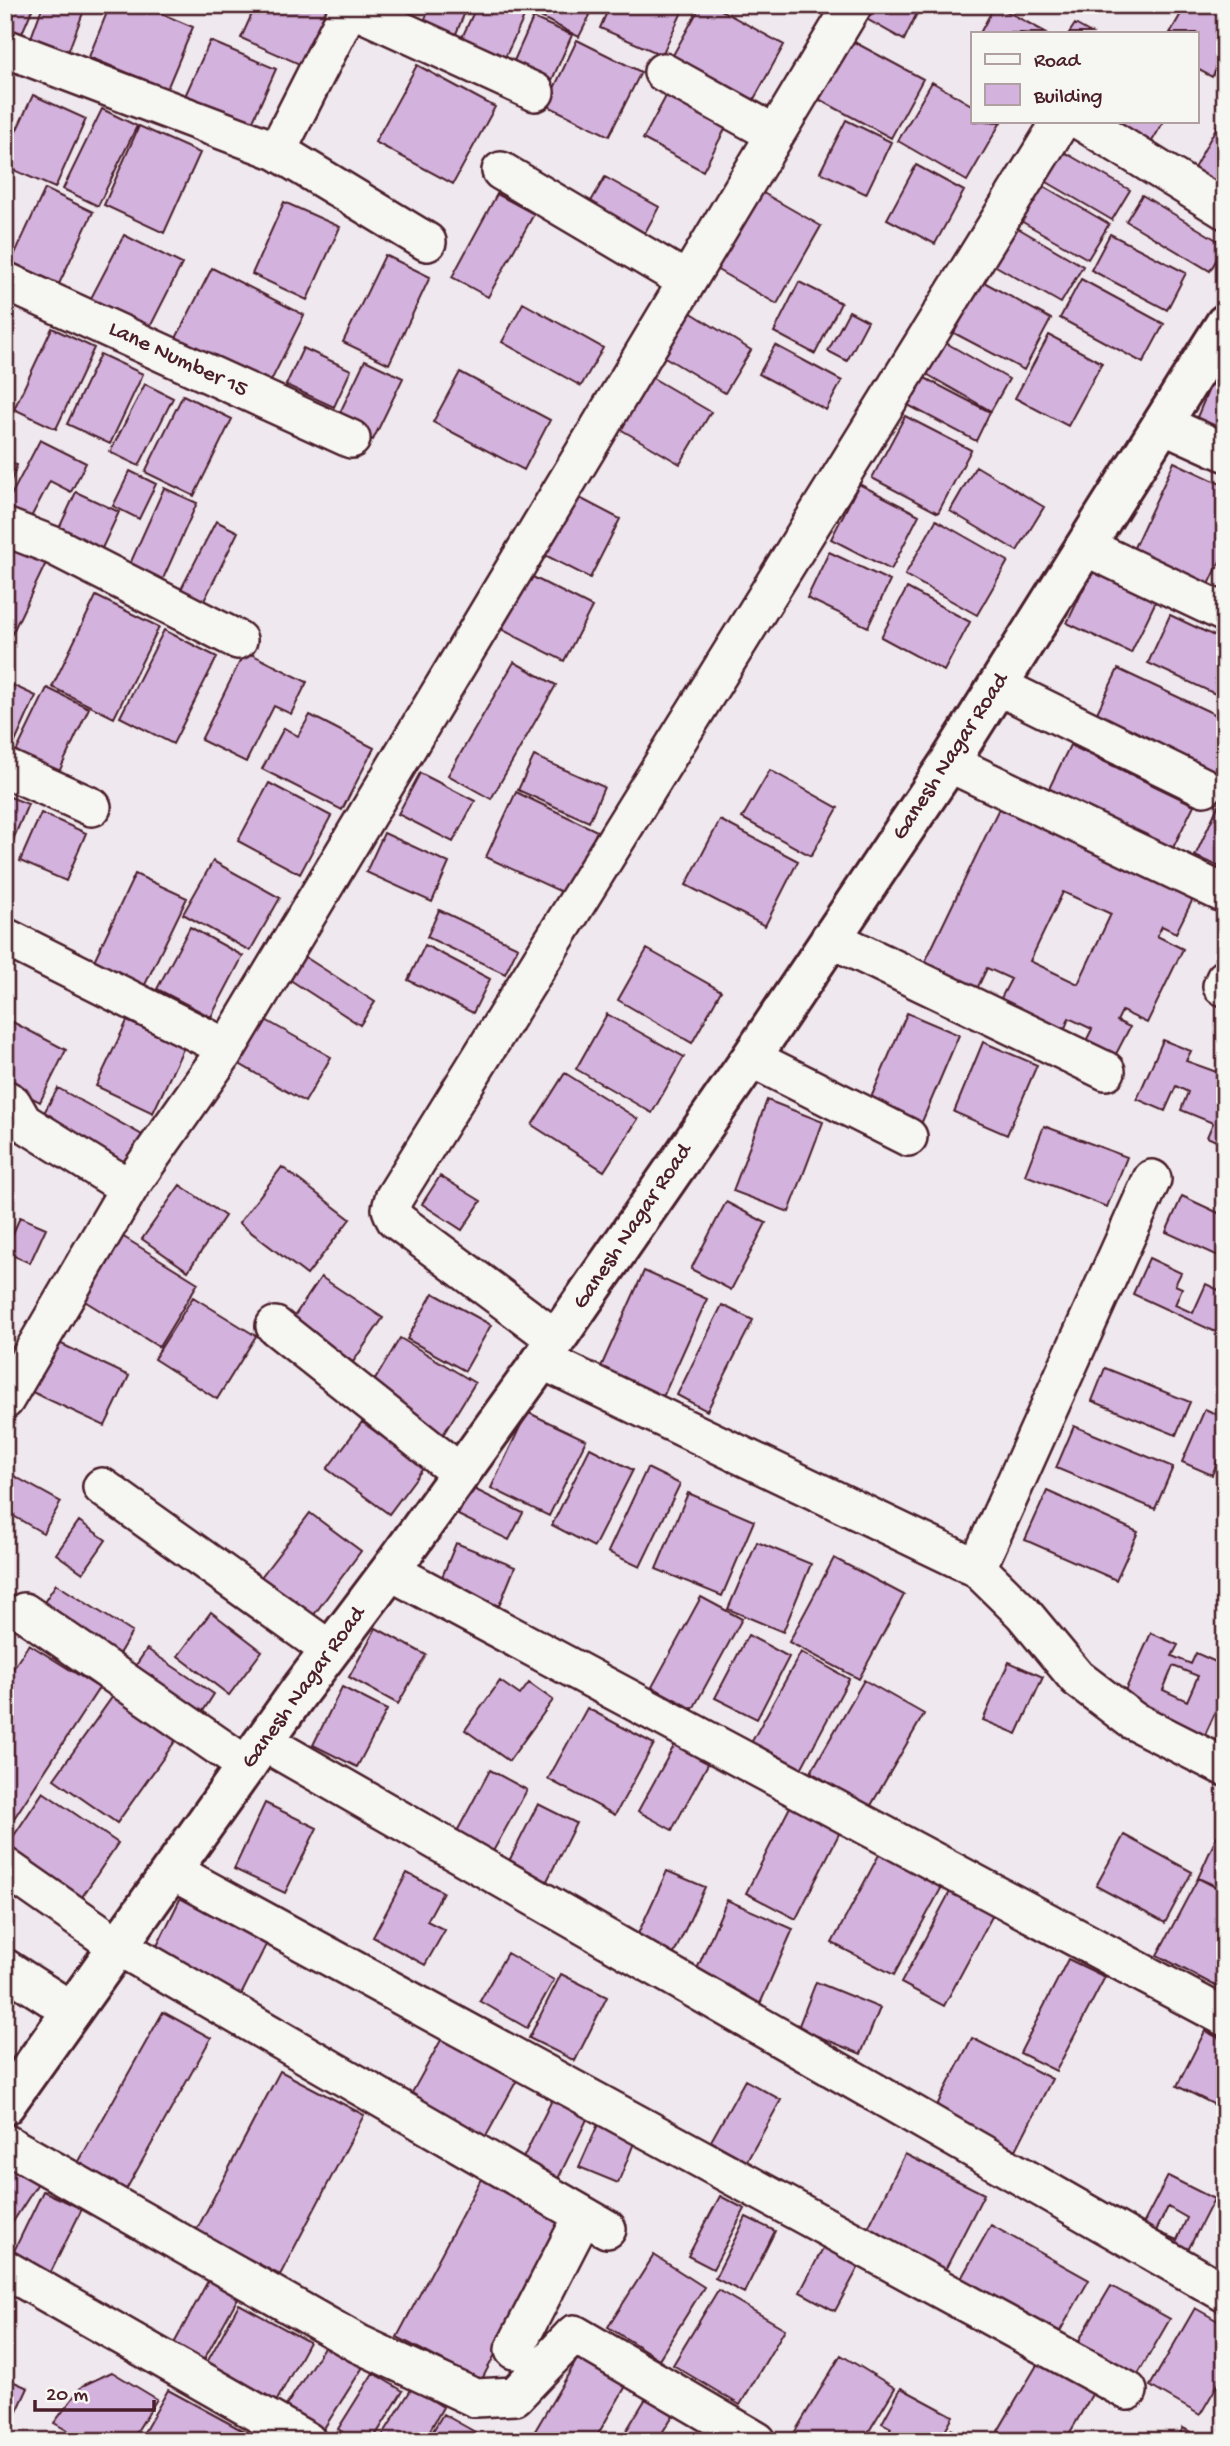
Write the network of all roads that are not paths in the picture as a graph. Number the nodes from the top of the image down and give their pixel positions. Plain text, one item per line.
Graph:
1 (853, 5) edge
2 (349, 6) edge
3 (5, 48) edge
4 (663, 72) dead end
5 (535, 92) dead end
6 (1060, 122) edge
7 (1083, 122) edge
8 (775, 134) junction
9 (277, 151) junction
10 (501, 171) dead end
11 (1225, 210) edge
12 (427, 242) dead end
13 (5, 281) edge
14 (687, 281) junction
15 (1225, 324) edge
16 (1163, 424) junction
17 (351, 439) dead end
18 (1225, 452) edge
19 (5, 527) edge
20 (1086, 547) junction
21 (1225, 612) edge
22 (238, 640) dead end
23 (998, 686) junction
24 (949, 763) junction
25 (5, 768) edge
26 (1204, 787) dead end
27 (92, 807) dead end
28 (1225, 894) edge
29 (5, 937) edge
30 (830, 938) junction
31 (1225, 979) edge
32 (1225, 987) edge
33 (227, 1048) junction
34 (751, 1058) junction
35 (1106, 1071) dead end
36 (5, 1099) edge
37 (908, 1137) dead end
38 (1152, 1179) dead end
39 (129, 1188) junction
40 (275, 1326) dead end
41 (549, 1350) junction
42 (5, 1400) edge
43 (460, 1474) junction
44 (102, 1487) dead end
45 (977, 1568) junction
46 (390, 1571) junction
47 (24, 1612) dead end
48 (330, 1650) junction
49 (255, 1754) junction
50 (1225, 1768) edge
51 (5, 1867) edge
52 (172, 1871) junction
53 (118, 1946) junction
54 (5, 1968) edge
55 (72, 2011) junction
56 (1225, 2017) edge
57 (5, 2105) edge
58 (5, 2143) edge
59 (5, 2269) edge
60 (1225, 2293) edge
61 (514, 2350) dead end
62 (1128, 2391) dead end
63 (307, 2441) edge
64 (757, 2441) edge

1 - 8 street
2 - 5 street
2 - 9 street
3 - 9 street
4 - 8 street
6 - 41 street
7 - 11 street
8 - 14 street
9 - 12 street
10 - 14 street
13 - 17 street, Lane Number 15
14 - 33 street
15 - 16 street, Ganesh Nagar Road
16 - 18 street
16 - 20 street, Ganesh Nagar Road
19 - 22 street
20 - 21 street
20 - 23 street, Ganesh Nagar Road
23 - 24 street, Ganesh Nagar Road
23 - 26 street
24 - 28 street
24 - 30 street, Ganesh Nagar Road
25 - 27 street
29 - 33 street
30 - 34 street, Ganesh Nagar Road
30 - 35 street
31 - 32 street
33 - 39 street
34 - 37 street
34 - 41 street, Ganesh Nagar Road
36 - 39 street
38 - 45 street
39 - 42 street
40 - 43 street
41 - 43 street, Ganesh Nagar Road
41 - 45 street
43 - 46 street, Ganesh Nagar Road
44 - 48 street
45 - 50 street
46 - 48 street, Ganesh Nagar Road
46 - 56 street
47 - 49 street
48 - 49 street, Ganesh Nagar Road
49 - 52 street, Ganesh Nagar Road
49 - 60 street
51 - 53 street
52 - 53 street, Ganesh Nagar Road
52 - 62 street
53 - 55 street, Ganesh Nagar Road
53 - 61 street
54 - 55 street
55 - 57 street, Ganesh Nagar Road
58 - 64 street
59 - 63 street

